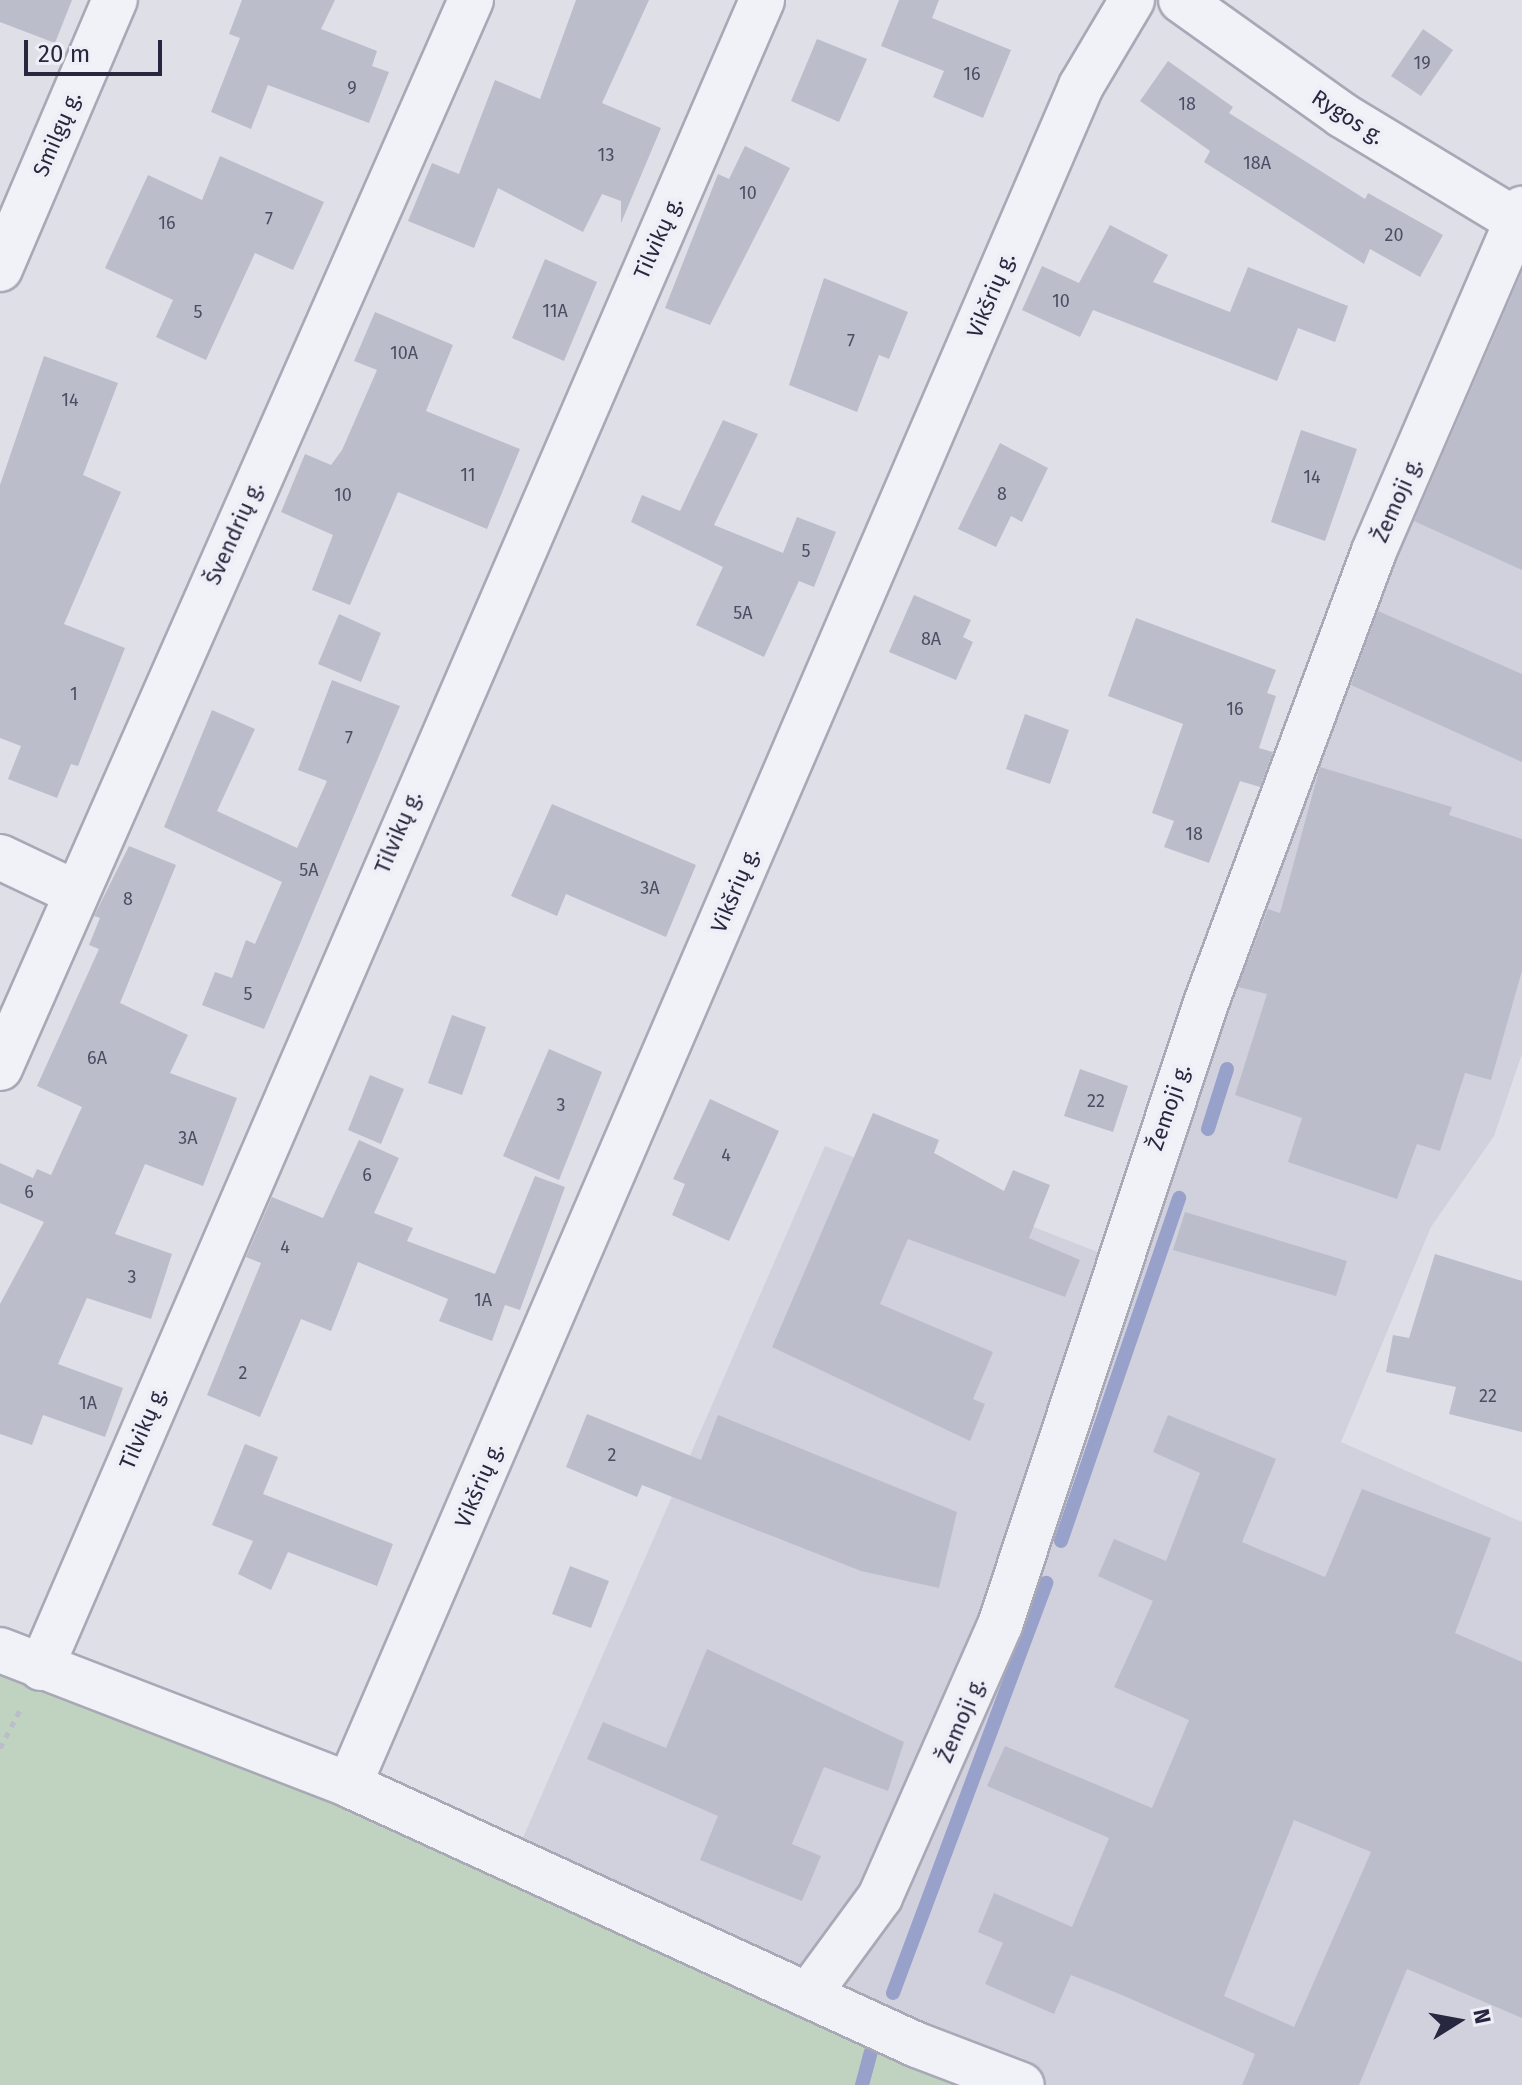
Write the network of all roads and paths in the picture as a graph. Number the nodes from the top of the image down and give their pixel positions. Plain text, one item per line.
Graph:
1 (115, 0) edge
2 (471, 0) edge
3 (762, 0) edge
4 (1132, 0) edge
5 (1181, 0) edge
6 (1521, 218) edge
7 (0, 269) edge
8 (0, 857) edge
9 (74, 892) junction
10 (0, 1068) edge
11 (0, 1650) edge
12 (41, 1668) junction
13 (349, 1785) junction
14 (808, 1995) junction
15 (1022, 2085) edge

1 - 7 street, Smilgų g.
2 - 9 street, Švendrių g.
3 - 12 street, Tilvikų g.
4 - 13 street, Vikšrių g.
5 - 6 street, Rygos g.
6 - 14 street, Žemoji g.
8 - 9 street
9 - 10 street, Švendrių g.
11 - 12 street
12 - 13 street
13 - 14 street
14 - 15 street

